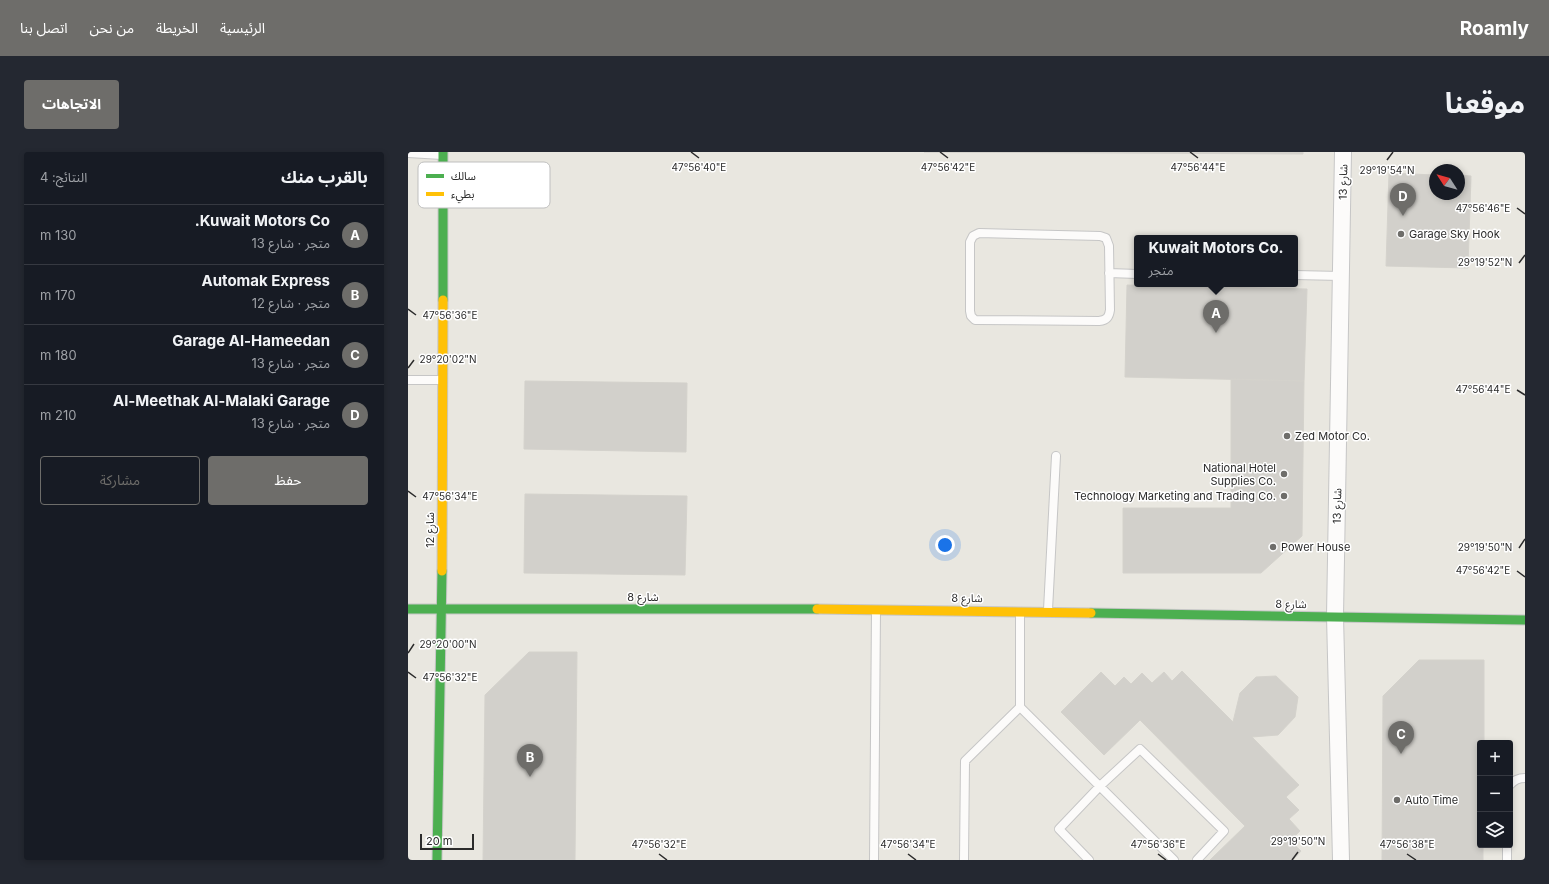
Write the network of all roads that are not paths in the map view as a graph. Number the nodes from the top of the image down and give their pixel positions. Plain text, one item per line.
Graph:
1 (1343, 152) edge
2 (408, 153) edge
3 (443, 154) edge
4 (443, 208) edge
5 (1110, 273) junction
6 (1134, 274) edge
7 (1298, 275) edge
8 (1341, 276) junction
9 (408, 380) edge
10 (442, 380) junction
11 (1056, 456) dead end
12 (408, 609) edge
13 (442, 609) junction
14 (876, 609) junction
15 (1020, 611) junction
16 (1048, 611) junction
17 (1335, 616) junction
18 (1525, 620) edge
19 (1020, 706) junction
20 (1525, 778) edge
21 (1513, 782) edge
22 (1100, 786) junction
23 (1507, 848) edge
24 (437, 860) edge
25 (874, 860) edge
26 (964, 860) edge
27 (1089, 860) edge
28 (1174, 860) edge
29 (1197, 860) edge
30 (1341, 860) edge
31 (1507, 860) edge

1 - 8 street, شارع 13
2 - 3 lane
4 - 10 street, شارع 12
5 - 5 lane
5 - 6 lane
7 - 8 lane
8 - 17 street, شارع 13
9 - 10 lane
10 - 13 street, شارع 12
11 - 16 lane
12 - 13 street, شارع 8
13 - 14 street, شارع 8
13 - 24 street, شارع 12
14 - 15 street, شارع 8
14 - 25 lane
15 - 16 street, شارع 8
15 - 19 lane
16 - 17 street, شارع 8
17 - 18 street, شارع 8
17 - 30 street, شارع 13
19 - 22 lane
19 - 26 lane
20 - 21 lane
22 - 27 lane
22 - 28 lane
22 - 29 lane
23 - 31 lane

